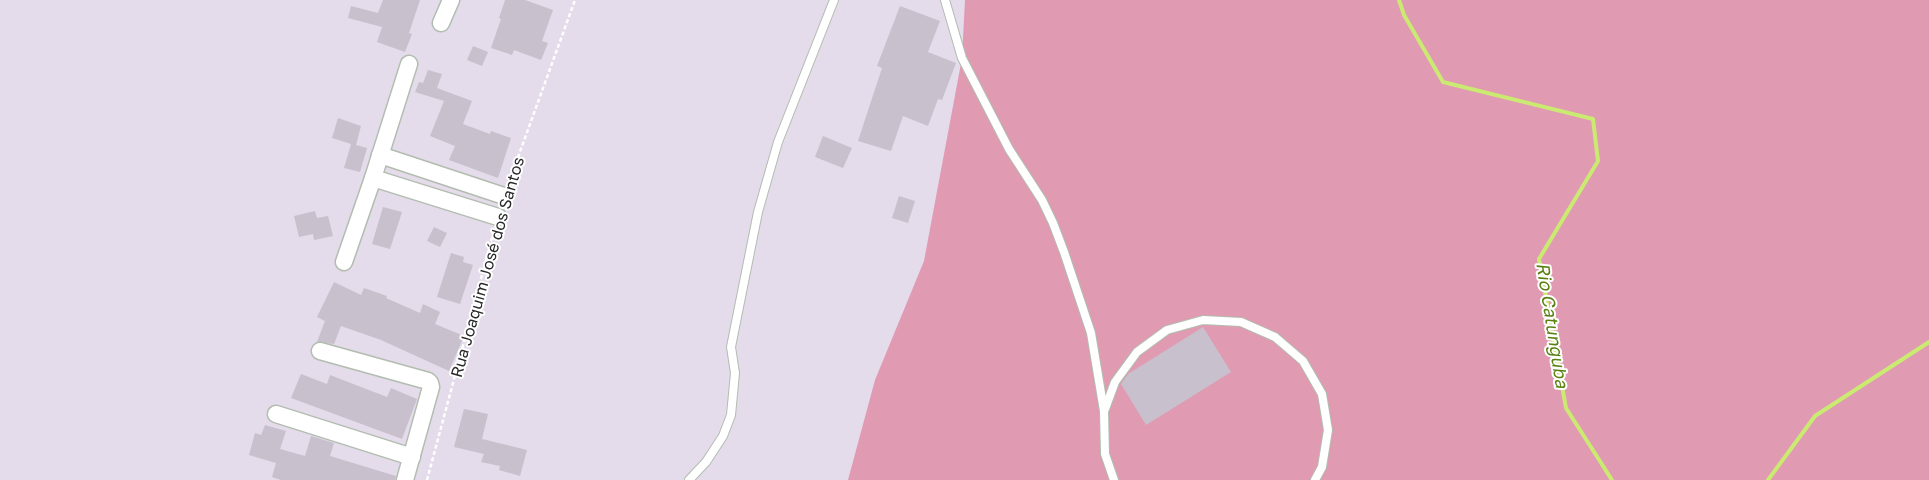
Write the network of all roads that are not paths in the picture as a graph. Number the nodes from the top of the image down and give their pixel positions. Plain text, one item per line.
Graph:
1 (451, 0) edge
2 (834, 0) edge
3 (945, 0) edge
4 (441, 23) dead end
5 (409, 64) dead end
6 (380, 155) junction
7 (373, 178) junction
8 (504, 196) road end
9 (498, 217) road end
10 (344, 262) dead end
11 (320, 351) dead end
12 (1104, 410) junction
13 (276, 414) dead end
14 (412, 457) junction
15 (405, 480) edge
16 (689, 480) edge
17 (1114, 480) edge
18 (1315, 480) edge

1 - 4 street
2 - 16 lane
3 - 12 lane
5 - 6 street
6 - 7 street
6 - 8 street
7 - 9 street
7 - 10 street
11 - 14 street
12 - 17 lane
12 - 18 lane
13 - 14 street
14 - 15 street

